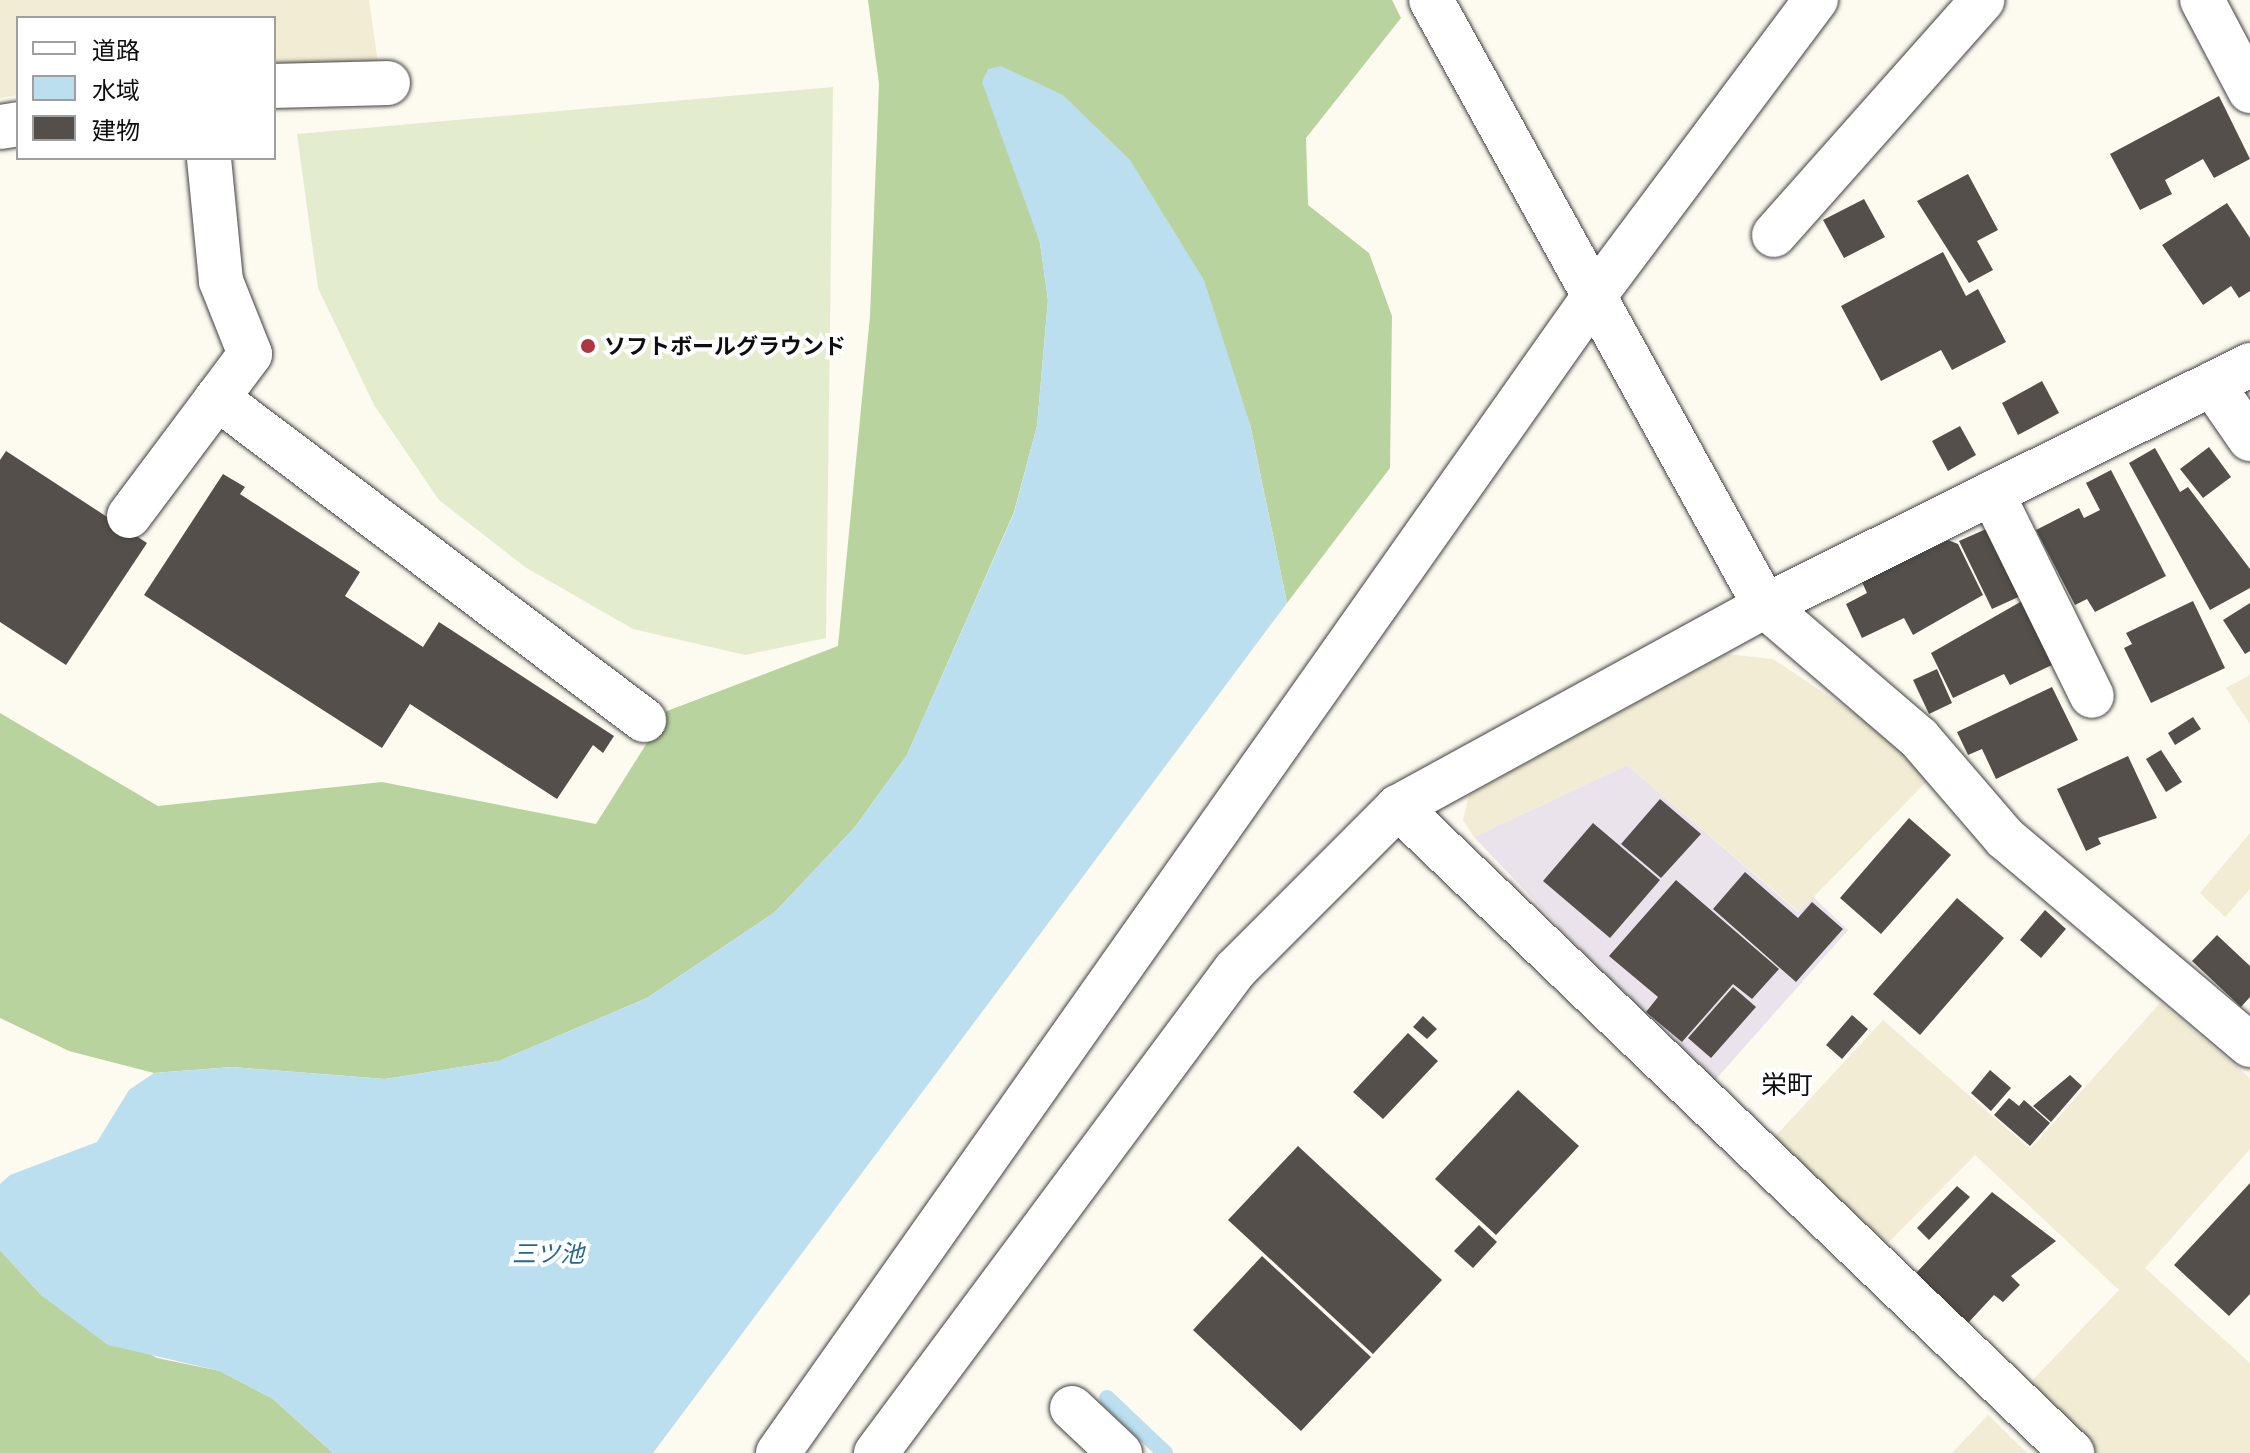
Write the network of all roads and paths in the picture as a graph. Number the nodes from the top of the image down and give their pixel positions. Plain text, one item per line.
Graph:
1 (1431, 0) edge
2 (1816, 0) edge
3 (1983, 0) edge
4 (2202, 0) edge
5 (388, 83) dead end
6 (276, 86) edge
7 (2250, 91) edge
8 (209, 160) edge
9 (1774, 235) dead end
10 (1595, 295) junction
11 (2231, 375) edge
12 (217, 398) junction
13 (2250, 439) edge
14 (1992, 493) junction
15 (129, 516) dead end
16 (1765, 606) junction
17 (2092, 696) dead end
18 (644, 720) dead end
19 (1398, 807) junction
20 (2250, 1045) edge
21 (1072, 1408) dead end
22 (778, 1453) edge
23 (876, 1453) edge
24 (1120, 1453) edge
25 (2072, 1453) edge

1 - 10 street
2 - 10 street
3 - 9 street
4 - 7 street
5 - 6 street
8 - 12 street
10 - 16 street
10 - 22 street
11 - 13 street
11 - 14 street
12 - 15 street
12 - 18 street
14 - 16 street
14 - 17 street
16 - 19 street
16 - 20 street
19 - 23 street
19 - 25 street
21 - 24 street

